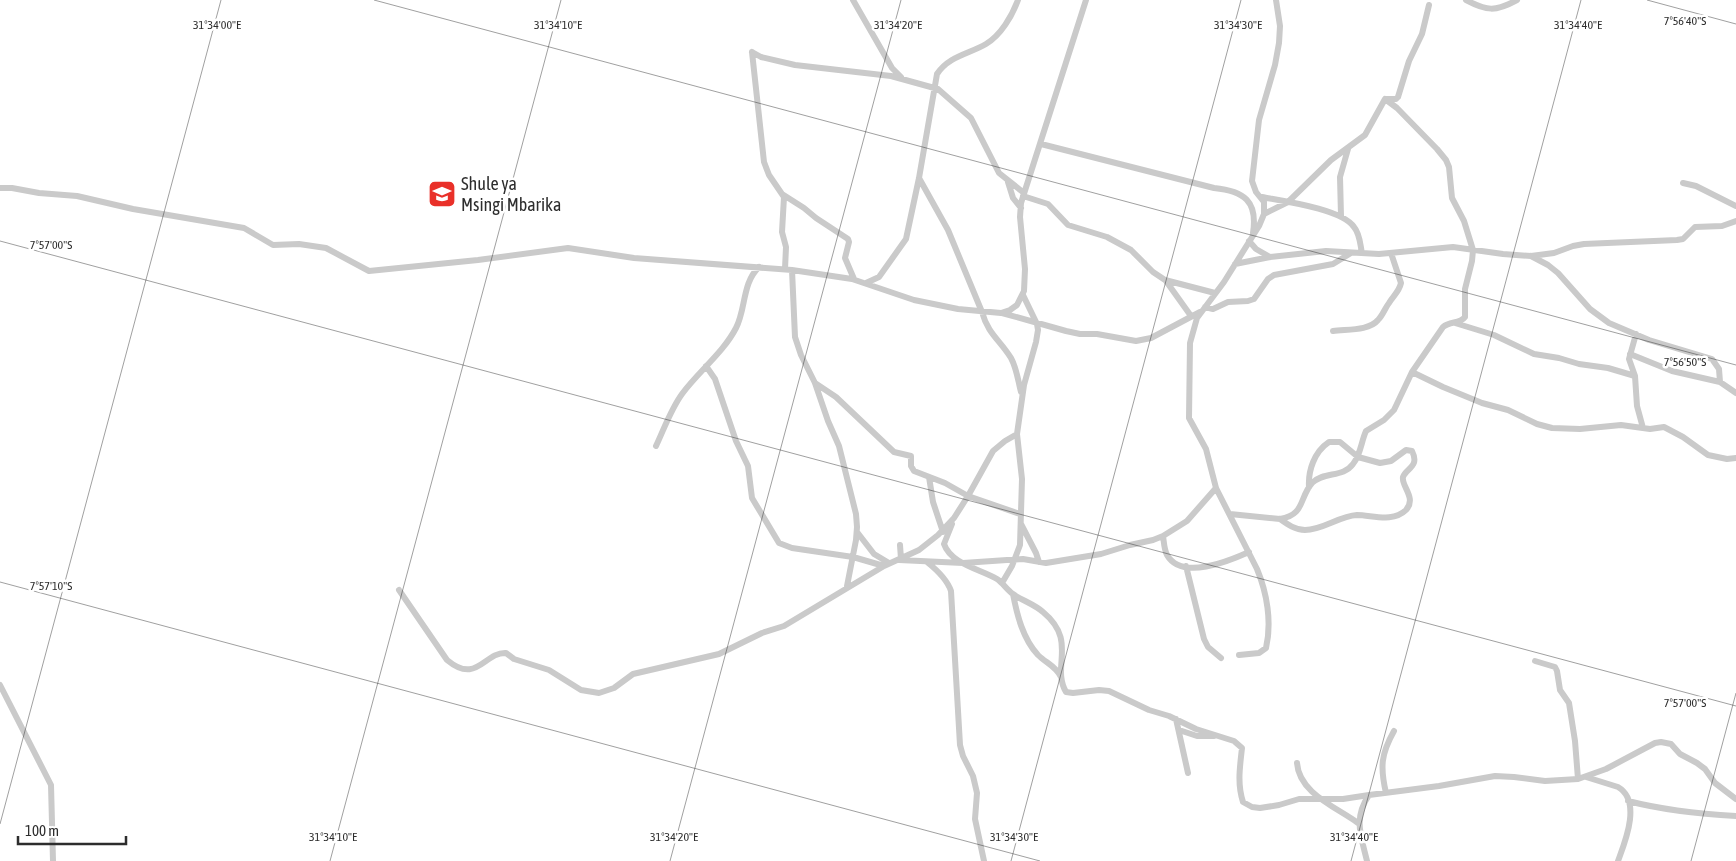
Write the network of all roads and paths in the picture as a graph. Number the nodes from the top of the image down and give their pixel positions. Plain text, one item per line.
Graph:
1 (853, 0) edge
2 (1018, 0) edge
3 (1086, 0) edge
4 (1276, 0) edge
5 (1466, 0) edge
6 (1517, 0) edge
7 (1429, 5) dead end
8 (904, 80) junction
9 (935, 88) junction
10 (1385, 99) junction
11 (1041, 144) junction
12 (1348, 148) junction
13 (919, 178) junction
14 (1008, 180) junction
15 (1683, 183) dead end
16 (0, 188) edge
17 (782, 194) junction
18 (1024, 194) junction
19 (1262, 198) junction
20 (1288, 202) junction
21 (1736, 206) edge
22 (1021, 208) junction
23 (1264, 214) junction
24 (1340, 216) junction
25 (1736, 221) edge
26 (1253, 234) junction
27 (1249, 241) junction
28 (1473, 250) junction
29 (1351, 252) junction
30 (1362, 253) junction
31 (1391, 253) junction
32 (1531, 256) junction
33 (1270, 257) junction
34 (1235, 264) junction
35 (759, 267) junction
36 (788, 270) junction
37 (854, 279) junction
38 (1165, 280) junction
39 (866, 282) junction
40 (1216, 293) junction
41 (1022, 296) junction
42 (1203, 310) junction
43 (982, 312) junction
44 (1001, 313) junction
45 (1465, 315) junction
46 (1191, 316) junction
47 (1451, 322) junction
48 (1037, 324) junction
49 (1473, 328) junction
50 (1333, 330) dead end
51 (1636, 334) junction
52 (1630, 354) junction
53 (706, 366) junction
54 (1412, 372) junction
55 (1634, 376) junction
56 (1720, 382) junction
57 (815, 383) junction
58 (1736, 394) edge
59 (1022, 398) junction
60 (1643, 428) junction
61 (1017, 434) junction
62 (656, 446) dead end
63 (1358, 457) junction
64 (1736, 458) edge
65 (928, 477) junction
66 (1309, 487) junction
67 (1216, 488) junction
68 (968, 496) junction
69 (1017, 513) junction
70 (1230, 514) junction
71 (954, 518) junction
72 (1280, 519) junction
73 (1021, 524) junction
74 (943, 530) junction
75 (857, 532) junction
76 (1164, 536) junction
77 (944, 544) junction
78 (900, 545) dead end
79 (1249, 552) junction
80 (853, 557) junction
81 (899, 560) junction
82 (1015, 560) junction
83 (926, 562) junction
84 (939, 562) junction
85 (1039, 562) junction
86 (963, 563) junction
87 (886, 564) junction
88 (1186, 566) junction
89 (938, 570) junction
90 (1002, 583) junction
91 (847, 586) junction
92 (398, 590) dead end
93 (1013, 594) junction
94 (1239, 655) dead end
95 (1221, 658) dead end
96 (1535, 661) dead end
97 (1062, 680) junction
98 (0, 685) edge
99 (1176, 720) junction
100 (1179, 730) junction
101 (1394, 731) dead end
102 (1217, 736) junction
103 (1297, 762) dead end
104 (1188, 773) dead end
105 (1586, 777) junction
106 (1578, 779) junction
107 (1386, 793) junction
108 (1369, 795) junction
109 (1322, 799) junction
110 (1736, 799) edge
111 (1628, 801) junction
112 (1736, 816) edge
113 (1358, 823) junction
114 (53, 861) edge
115 (984, 861) edge
116 (1367, 861) edge
117 (1618, 861) edge

1 - 8 street
2 - 9 street
3 - 11 street
4 - 19 street
5 - 6 street
7 - 10 street
8 - 9 street
8 - 17 street
9 - 13 street
9 - 14 street
10 - 12 street
10 - 28 street
11 - 18 street
11 - 26 street
12 - 20 street
12 - 24 street
13 - 39 street
13 - 43 street
14 - 18 street
14 - 22 street
15 - 21 street
16 - 35 street
17 - 36 street
17 - 37 street
18 - 22 street
18 - 38 street
19 - 20 street
19 - 23 street
20 - 23 street
20 - 24 street
22 - 41 street
23 - 26 street
24 - 30 street
25 - 32 street
26 - 27 street
27 - 33 street
27 - 34 street
28 - 31 street
28 - 32 street
28 - 45 street
29 - 30 street
29 - 33 street
29 - 42 street
30 - 31 street
31 - 50 street
32 - 51 street
33 - 34 street
34 - 40 street
35 - 36 street
35 - 53 street
36 - 37 street
36 - 57 street
37 - 39 street
38 - 40 street
38 - 46 street
39 - 43 street
40 - 42 street
41 - 44 street
41 - 48 street
42 - 46 street
42 - 67 street
43 - 44 street
43 - 59 street
44 - 48 street
45 - 47 street
45 - 49 street
46 - 48 street
47 - 49 street
47 - 54 street
48 - 59 street
49 - 55 street
51 - 52 street
51 - 56 street
52 - 55 street
52 - 56 street
53 - 62 street
53 - 80 street
54 - 60 street
54 - 63 street
55 - 60 street
56 - 58 street
57 - 65 street
57 - 75 street
59 - 61 street
60 - 64 street
61 - 68 street
61 - 69 street
63 - 66 street
63 - 66 street
63 - 72 street
65 - 68 street
65 - 74 street
66 - 72 street
67 - 70 street
67 - 76 street
68 - 69 street
68 - 71 street
69 - 73 street
70 - 72 street
70 - 79 street
71 - 74 street
71 - 77 street
73 - 82 street
73 - 85 street
74 - 77 street
74 - 81 street
75 - 80 street
75 - 87 street
76 - 85 street
76 - 88 street
77 - 84 street
77 - 86 street
78 - 81 street
79 - 88 street
79 - 94 street
80 - 87 street
80 - 91 street
81 - 83 street
81 - 87 street
82 - 85 street
82 - 86 street
82 - 90 street
83 - 84 street
83 - 89 street
84 - 86 street
84 - 89 street
86 - 90 street
87 - 91 street
88 - 95 street
89 - 115 street
90 - 93 street
91 - 92 street
93 - 97 street
93 - 97 street
96 - 106 street
97 - 99 street
98 - 114 street
99 - 100 street
99 - 102 street
100 - 102 street
100 - 104 street
101 - 107 street
102 - 109 street
103 - 109 street
105 - 106 street
105 - 110 street
105 - 111 street
106 - 107 street
107 - 108 street
108 - 109 street
108 - 113 street
109 - 113 street
111 - 112 street
111 - 117 street
113 - 116 street

